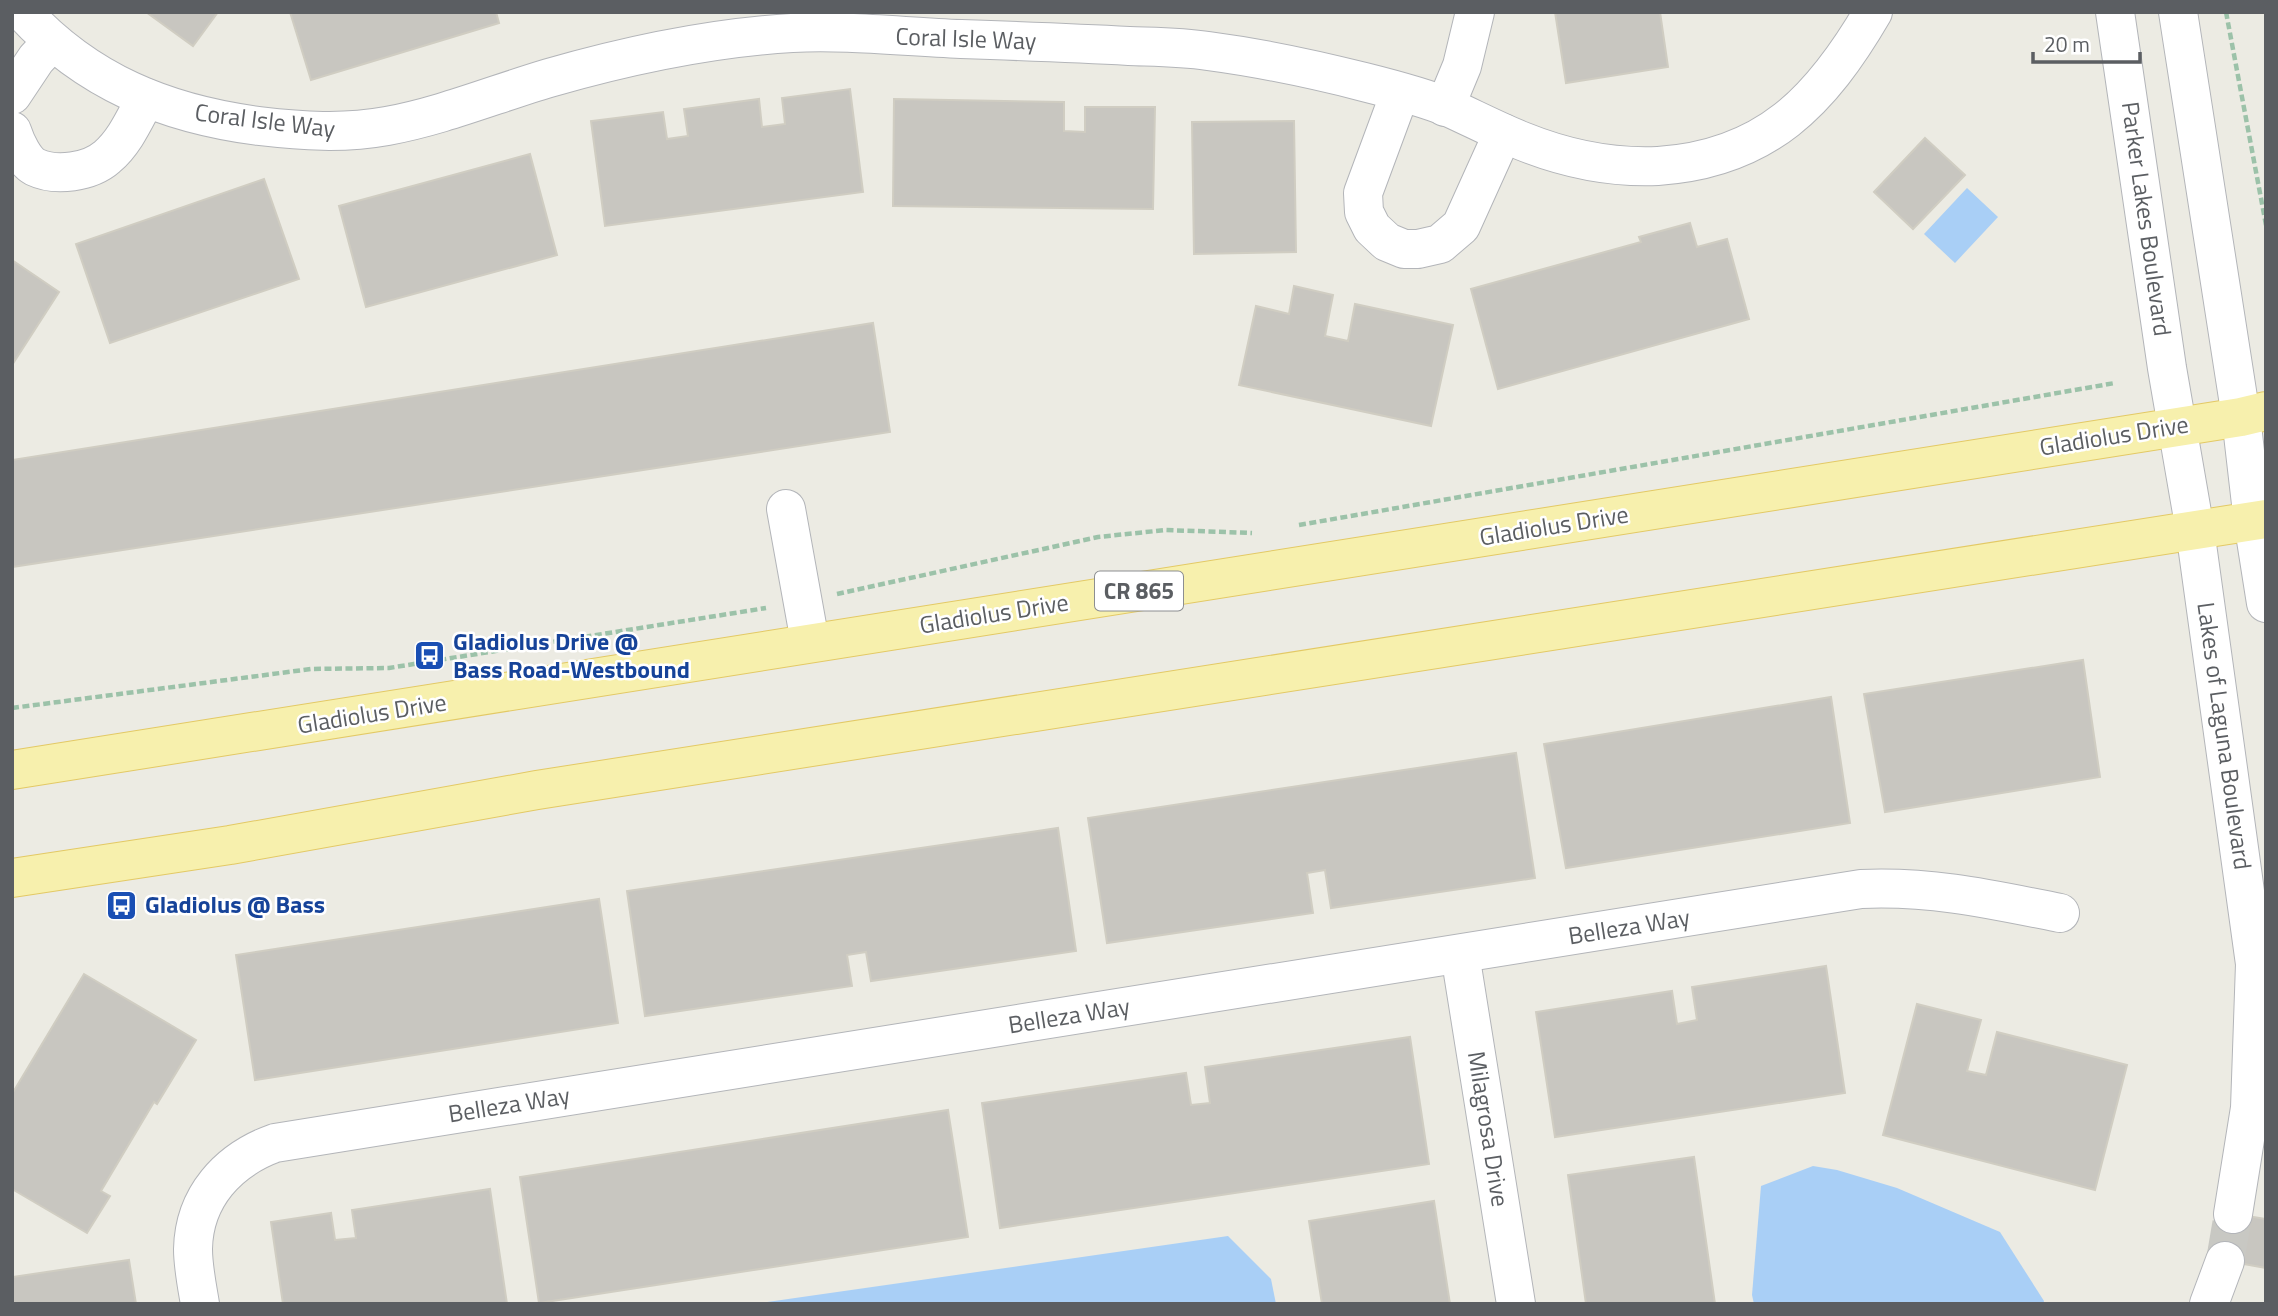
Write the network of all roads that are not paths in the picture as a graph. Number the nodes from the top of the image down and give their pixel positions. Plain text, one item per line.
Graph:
1 (23, 12) edge
2 (1475, 12) edge
3 (1873, 12) edge
4 (2115, 12) edge
5 (2178, 12) edge
6 (52, 42) junction
7 (1400, 93) junction
8 (12, 95) edge
9 (146, 98) junction
10 (1445, 107) junction
11 (12, 131) edge
12 (1503, 133) junction
13 (2253, 414) edge
14 (2178, 426) junction
15 (786, 509) dead end
16 (2259, 520) edge
17 (2196, 530) junction
18 (2266, 603) edge
19 (810, 642) junction
20 (12, 770) edge
21 (12, 878) edge
22 (2060, 913) dead end
23 (1460, 954) junction
24 (2233, 1213) tunnel mouth
25 (2225, 1261) tunnel mouth
26 (200, 1304) edge
27 (1516, 1304) edge
28 (2208, 1304) edge

1 - 6 street, Coral Isle Way
2 - 10 street
3 - 12 street, Coral Isle Way
4 - 14 street, Parker Lakes Boulevard
5 - 13 street
6 - 8 street
6 - 9 street, Coral Isle Way
7 - 9 street, Coral Isle Way
7 - 10 street, Coral Isle Way
7 - 12 street
9 - 11 street
10 - 12 street, Coral Isle Way
13 - 14 main road, Gladiolus Drive / CR 865
13 - 16 street
14 - 17 street, Lakes of Laguna Boulevard
14 - 19 main road, Gladiolus Drive / CR 865
15 - 19 street
16 - 17 main road
16 - 18 street
17 - 21 main road
17 - 24 street, Lakes of Laguna Boulevard
19 - 20 main road, Gladiolus Drive / CR 865
22 - 23 street, Belleza Way
23 - 26 street, Belleza Way
23 - 27 street, Milagrosa Drive
25 - 28 street

